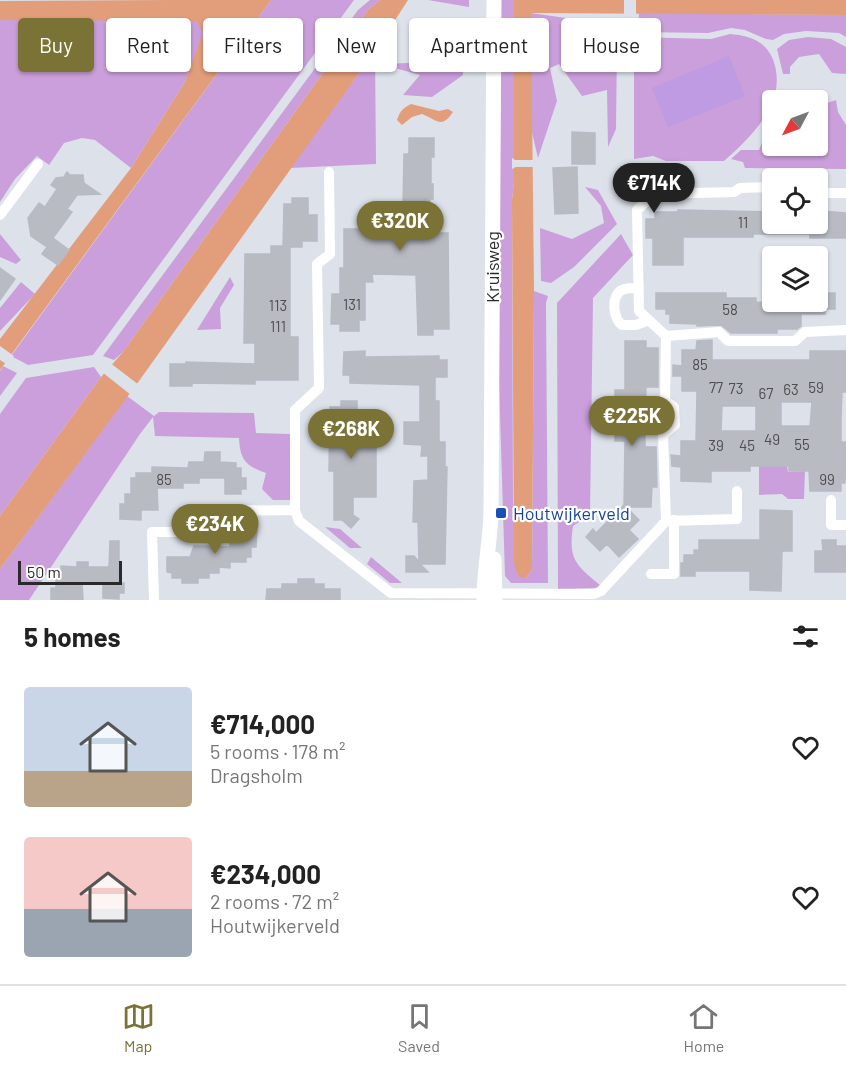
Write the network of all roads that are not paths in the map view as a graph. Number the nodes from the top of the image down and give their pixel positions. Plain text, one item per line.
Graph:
1 (494, 0) edge
2 (38, 164) dead end
3 (329, 172) dead end
4 (762, 187) edge
5 (828, 193) edge
6 (846, 193) edge
7 (0, 215) edge
8 (639, 288) junction
9 (649, 320) junction
10 (846, 330) edge
11 (666, 336) junction
12 (737, 491) dead end
13 (831, 500) dead end
14 (295, 510) junction
15 (670, 520) junction
16 (846, 525) edge
17 (651, 574) dead end
18 (391, 597) edge
19 (490, 597) edge
20 (154, 600) edge

1 - 19 street, Kruisweg
2 - 7 street
3 - 14 street
4 - 8 street
5 - 6 street
8 - 9 street
8 - 9 street
9 - 11 street
10 - 11 street
11 - 15 street
12 - 15 street
13 - 16 street
14 - 18 street
14 - 20 street
15 - 17 street
15 - 19 street
18 - 19 street

